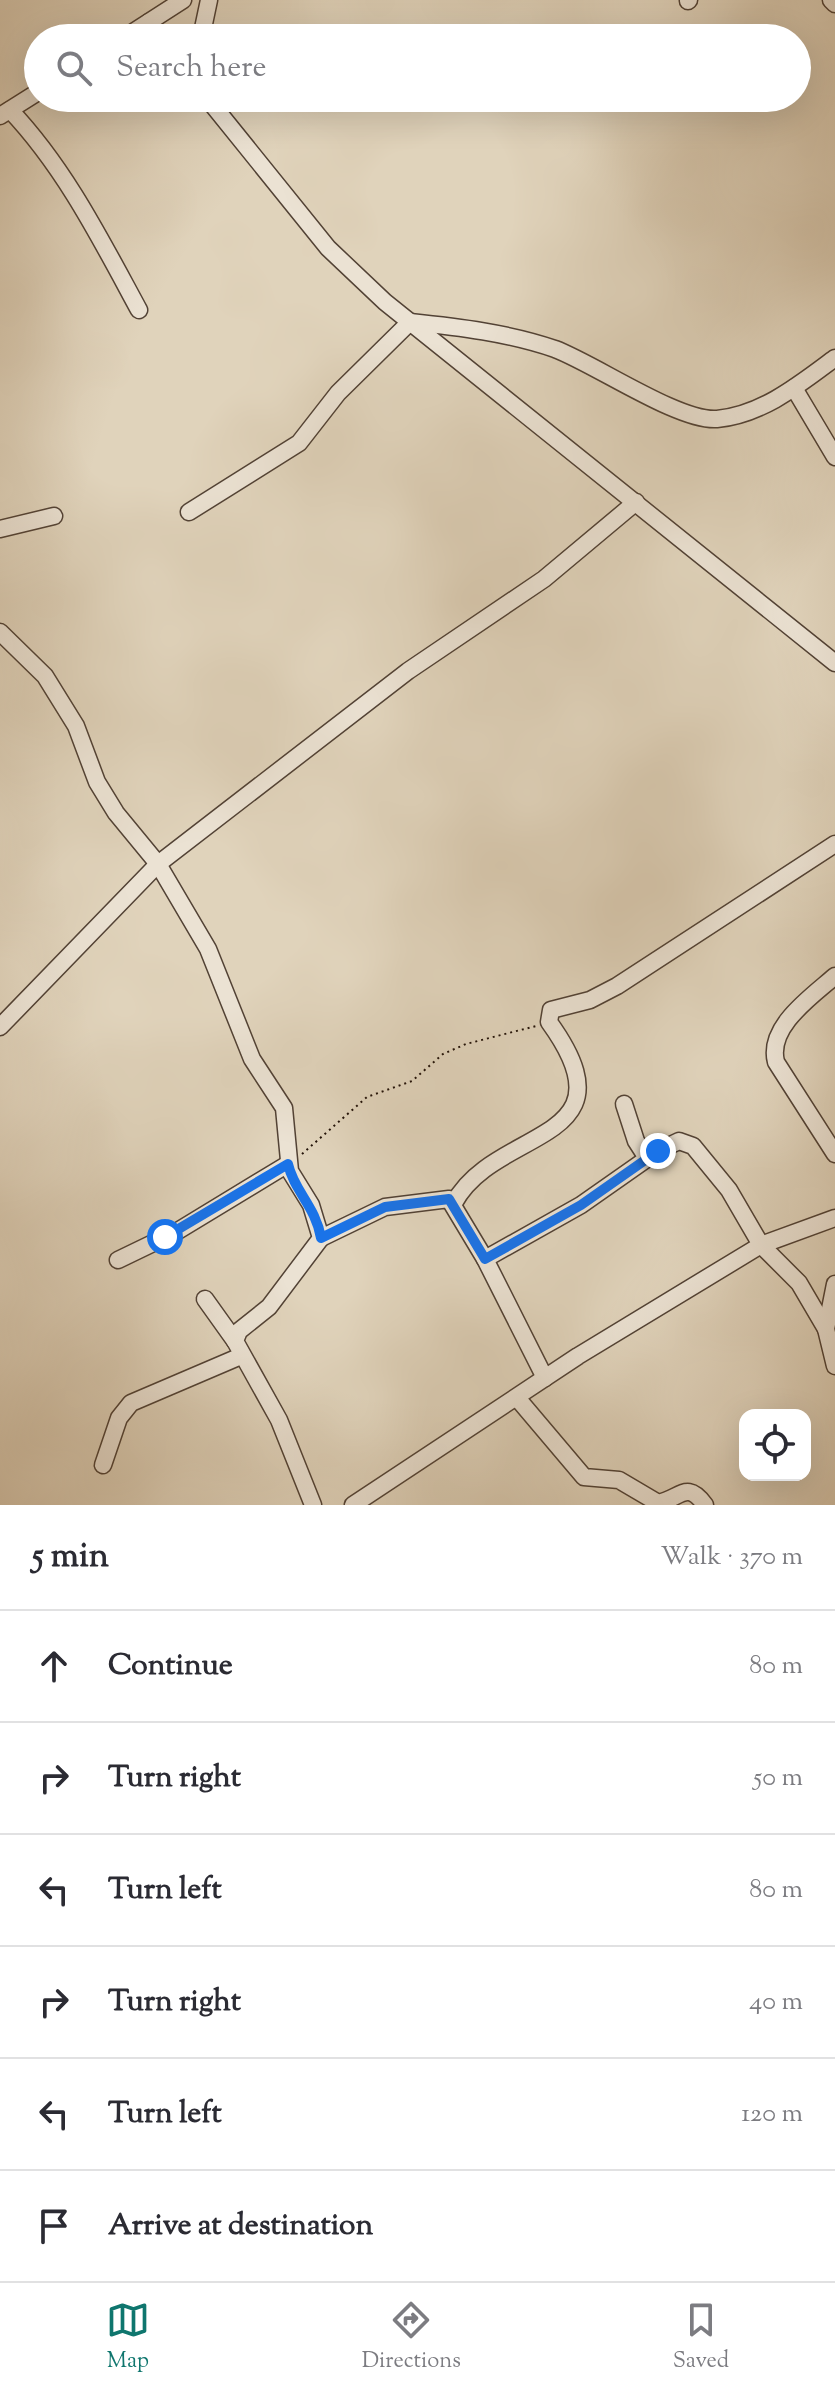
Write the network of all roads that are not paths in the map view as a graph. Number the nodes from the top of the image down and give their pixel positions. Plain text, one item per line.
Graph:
1 (183, 0) edge
2 (209, 0) edge
3 (149, 22) joint
4 (146, 24) edge
5 (204, 24) edge
6 (24, 101) edge
7 (218, 112) edge
8 (5, 113) edge
9 (139, 310) dead end
10 (410, 322) junction
11 (835, 358) edge
12 (794, 388) junction
13 (835, 457) edge
14 (636, 502) junction
15 (189, 512) dead end
16 (54, 516) dead end
17 (0, 529) edge
18 (0, 632) edge
19 (835, 663) edge
20 (835, 844) edge
21 (158, 864) junction
22 (835, 976) edge
23 (0, 1027) edge
24 (624, 1104) dead end
25 (835, 1154) edge
26 (647, 1158) junction
27 (288, 1164) junction
28 (454, 1203) junction
29 (835, 1218) edge
30 (321, 1238) junction
31 (761, 1245) junction
32 (485, 1259) junction
33 (118, 1260) dead end
34 (835, 1284) edge
35 (205, 1299) dead end
36 (826, 1329) junction
37 (238, 1349) junction
38 (835, 1366) edge
39 (545, 1378) junction
40 (518, 1399) junction
41 (103, 1465) dead end
42 (658, 1504) edge
43 (313, 1505) edge
44 (353, 1505) edge
45 (705, 1505) edge

1 - 3 street
2 - 5 street
3 - 4 street
6 - 8 street
7 - 10 street
8 - 9 street
10 - 12 street
10 - 14 street
10 - 15 street
11 - 12 street
12 - 13 street
14 - 19 street
14 - 21 street
16 - 17 street
18 - 21 street
20 - 28 street
21 - 23 street
21 - 27 street
22 - 25 street
24 - 26 street
26 - 31 street
26 - 32 street
27 - 30 street
27 - 33 street
28 - 30 street
28 - 32 street
29 - 31 street
30 - 37 street
31 - 36 street
31 - 39 street
32 - 39 street
34 - 36 street
35 - 37 street
36 - 38 street
37 - 41 street
37 - 43 street
39 - 40 street
40 - 42 street
40 - 44 street
42 - 45 street

